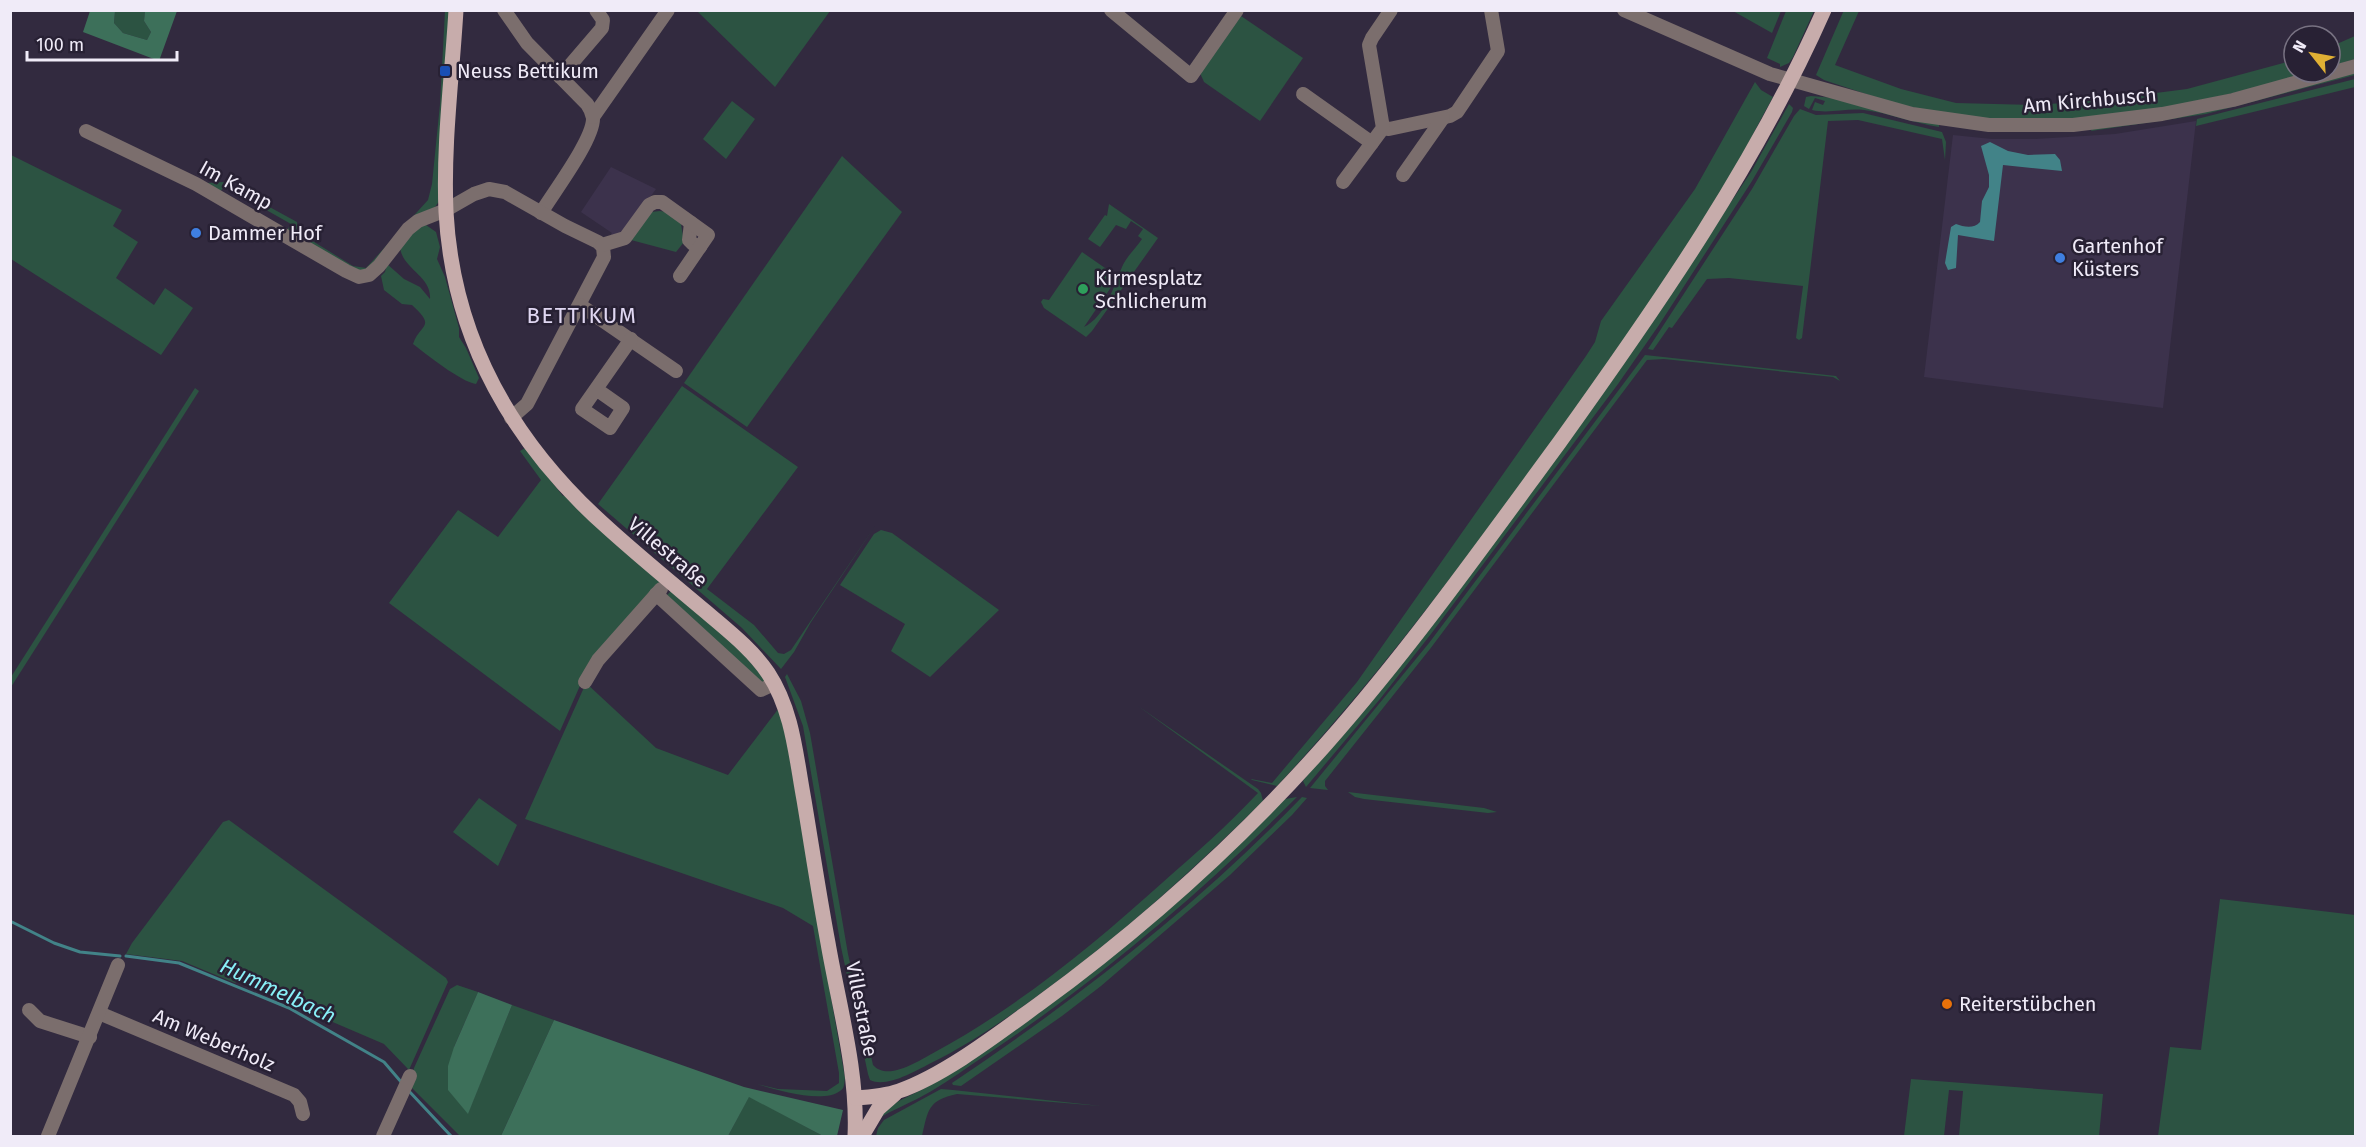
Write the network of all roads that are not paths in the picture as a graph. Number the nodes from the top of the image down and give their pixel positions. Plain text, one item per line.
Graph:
1 (456, 10) edge
2 (504, 10) edge
3 (596, 10) edge
4 (668, 10) edge
5 (1111, 10) edge
6 (1237, 10) edge
7 (1391, 10) edge
8 (1491, 10) edge
9 (1624, 10) edge
10 (1824, 10) edge
11 (2355, 66) edge
12 (560, 77) junction
13 (1791, 80) junction
14 (1304, 94) dead end
15 (593, 117) junction
16 (1443, 118) junction
17 (1383, 128) junction
18 (86, 131) dead end
19 (1372, 143) junction
20 (1403, 175) dead end
21 (1343, 182) dead end
22 (446, 210) junction
23 (541, 213) junction
24 (602, 245) junction
25 (680, 276) dead end
26 (580, 304) junction
27 (631, 339) junction
28 (676, 371) dead end
29 (596, 389) dead end
30 (511, 418) junction
31 (669, 580) junction
32 (656, 594) junction
33 (585, 682) dead end
34 (774, 684) junction
35 (118, 965) dead end
36 (29, 1010) dead end
37 (99, 1013) junction
38 (90, 1037) junction
39 (410, 1076) dead end
40 (898, 1092) junction
41 (855, 1098) junction
42 (303, 1114) dead end
43 (48, 1137) edge
44 (383, 1137) edge
45 (855, 1137) edge
46 (861, 1137) edge

1 - 22 main road, Villestraße
2 - 12 street
3 - 12 street
4 - 15 street
5 - 6 street
7 - 17 street
8 - 16 street
9 - 13 street, Am Kirchbusch
10 - 13 main road
11 - 13 street, Am Kirchbusch
12 - 15 street
13 - 40 main road
14 - 19 street
15 - 23 street
16 - 17 street
16 - 20 street
17 - 19 street
18 - 22 street, Im Kamp
19 - 21 street
22 - 23 street
22 - 30 main road, Villestraße
23 - 24 street
24 - 25 street
24 - 26 street
26 - 27 street
26 - 30 street
27 - 28 street
27 - 29 street
30 - 31 main road, Villestraße
31 - 32 street
31 - 34 main road, Villestraße
32 - 33 street
32 - 34 street
34 - 41 main road, Villestraße
35 - 37 street
36 - 38 street
37 - 38 street
37 - 42 street, Am Weberholz
38 - 43 street
39 - 44 street
40 - 41 main road
40 - 46 main road
41 - 45 main road, Villestraße

